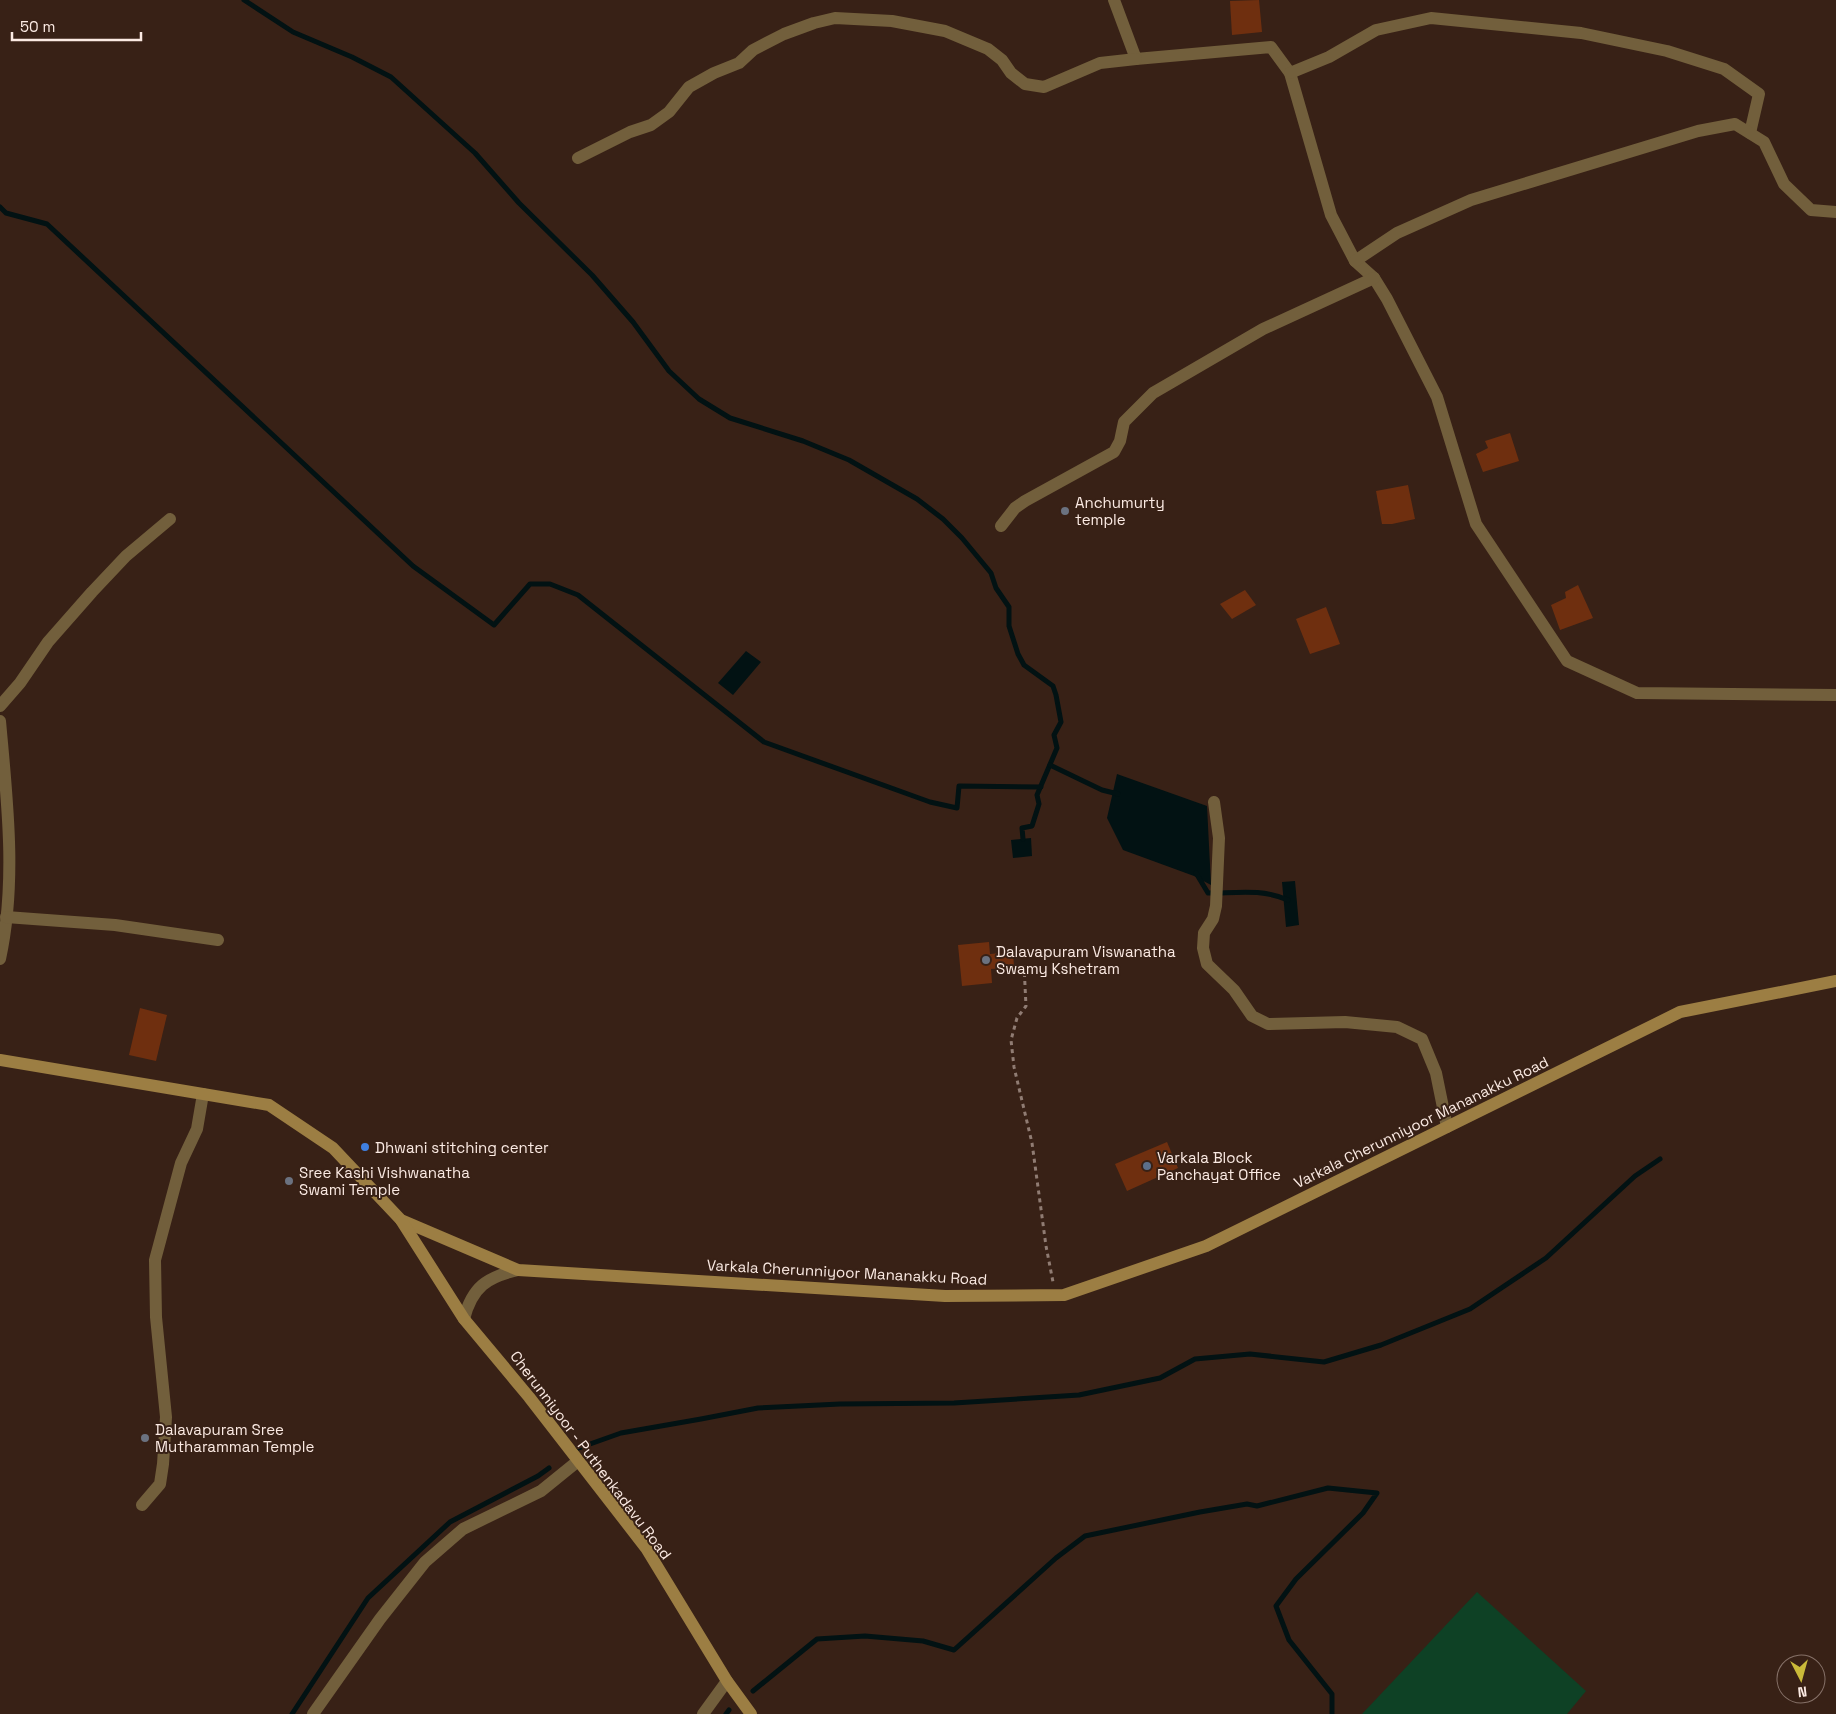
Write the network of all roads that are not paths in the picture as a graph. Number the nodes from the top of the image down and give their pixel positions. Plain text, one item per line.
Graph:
1 (1114, 0) edge
2 (1136, 59) junction
3 (1290, 73) junction
4 (1750, 133) junction
5 (578, 158) dead end
6 (1836, 212) edge
7 (1355, 261) junction
8 (1374, 278) junction
9 (170, 520) dead end
10 (1001, 526) dead end
11 (1836, 695) edge
12 (0, 706) edge
13 (0, 721) edge
14 (1214, 802) dead end
15 (6, 917) junction
16 (218, 940) dead end
17 (0, 959) edge
18 (1836, 981) edge
19 (0, 1060) edge
20 (203, 1094) junction
21 (1448, 1127) junction
22 (401, 1220) junction
23 (518, 1270) junction
24 (464, 1319) junction
25 (578, 1461) junction
26 (142, 1504) dead end
27 (727, 1681) junction
28 (313, 1714) edge
29 (703, 1714) edge
30 (751, 1714) edge

1 - 2 street
2 - 3 street
2 - 5 street
3 - 4 street
3 - 7 street
4 - 6 street
4 - 7 street
7 - 8 street
8 - 10 street
8 - 11 street
9 - 12 street
13 - 15 street
14 - 21 street
15 - 16 street
15 - 17 street
18 - 21 main road, Varkala Cherunniyoor Mananakku Road
19 - 20 main road, Varkala Cherunniyoor Mananakku Road
20 - 22 main road, Varkala Cherunniyoor Mananakku Road
20 - 26 street
21 - 23 main road, Varkala Cherunniyoor Mananakku Road
22 - 23 main road, Varkala Cherunniyoor Mananakku Road
22 - 24 main road, Cherunniyoor - Puthenkadavu Road
23 - 24 street
24 - 25 main road, Cherunniyoor - Puthenkadavu Road
25 - 27 main road, Cherunniyoor - Puthenkadavu Road
25 - 28 street
27 - 29 street
27 - 30 main road, Cherunniyoor - Puthenkadavu Road

